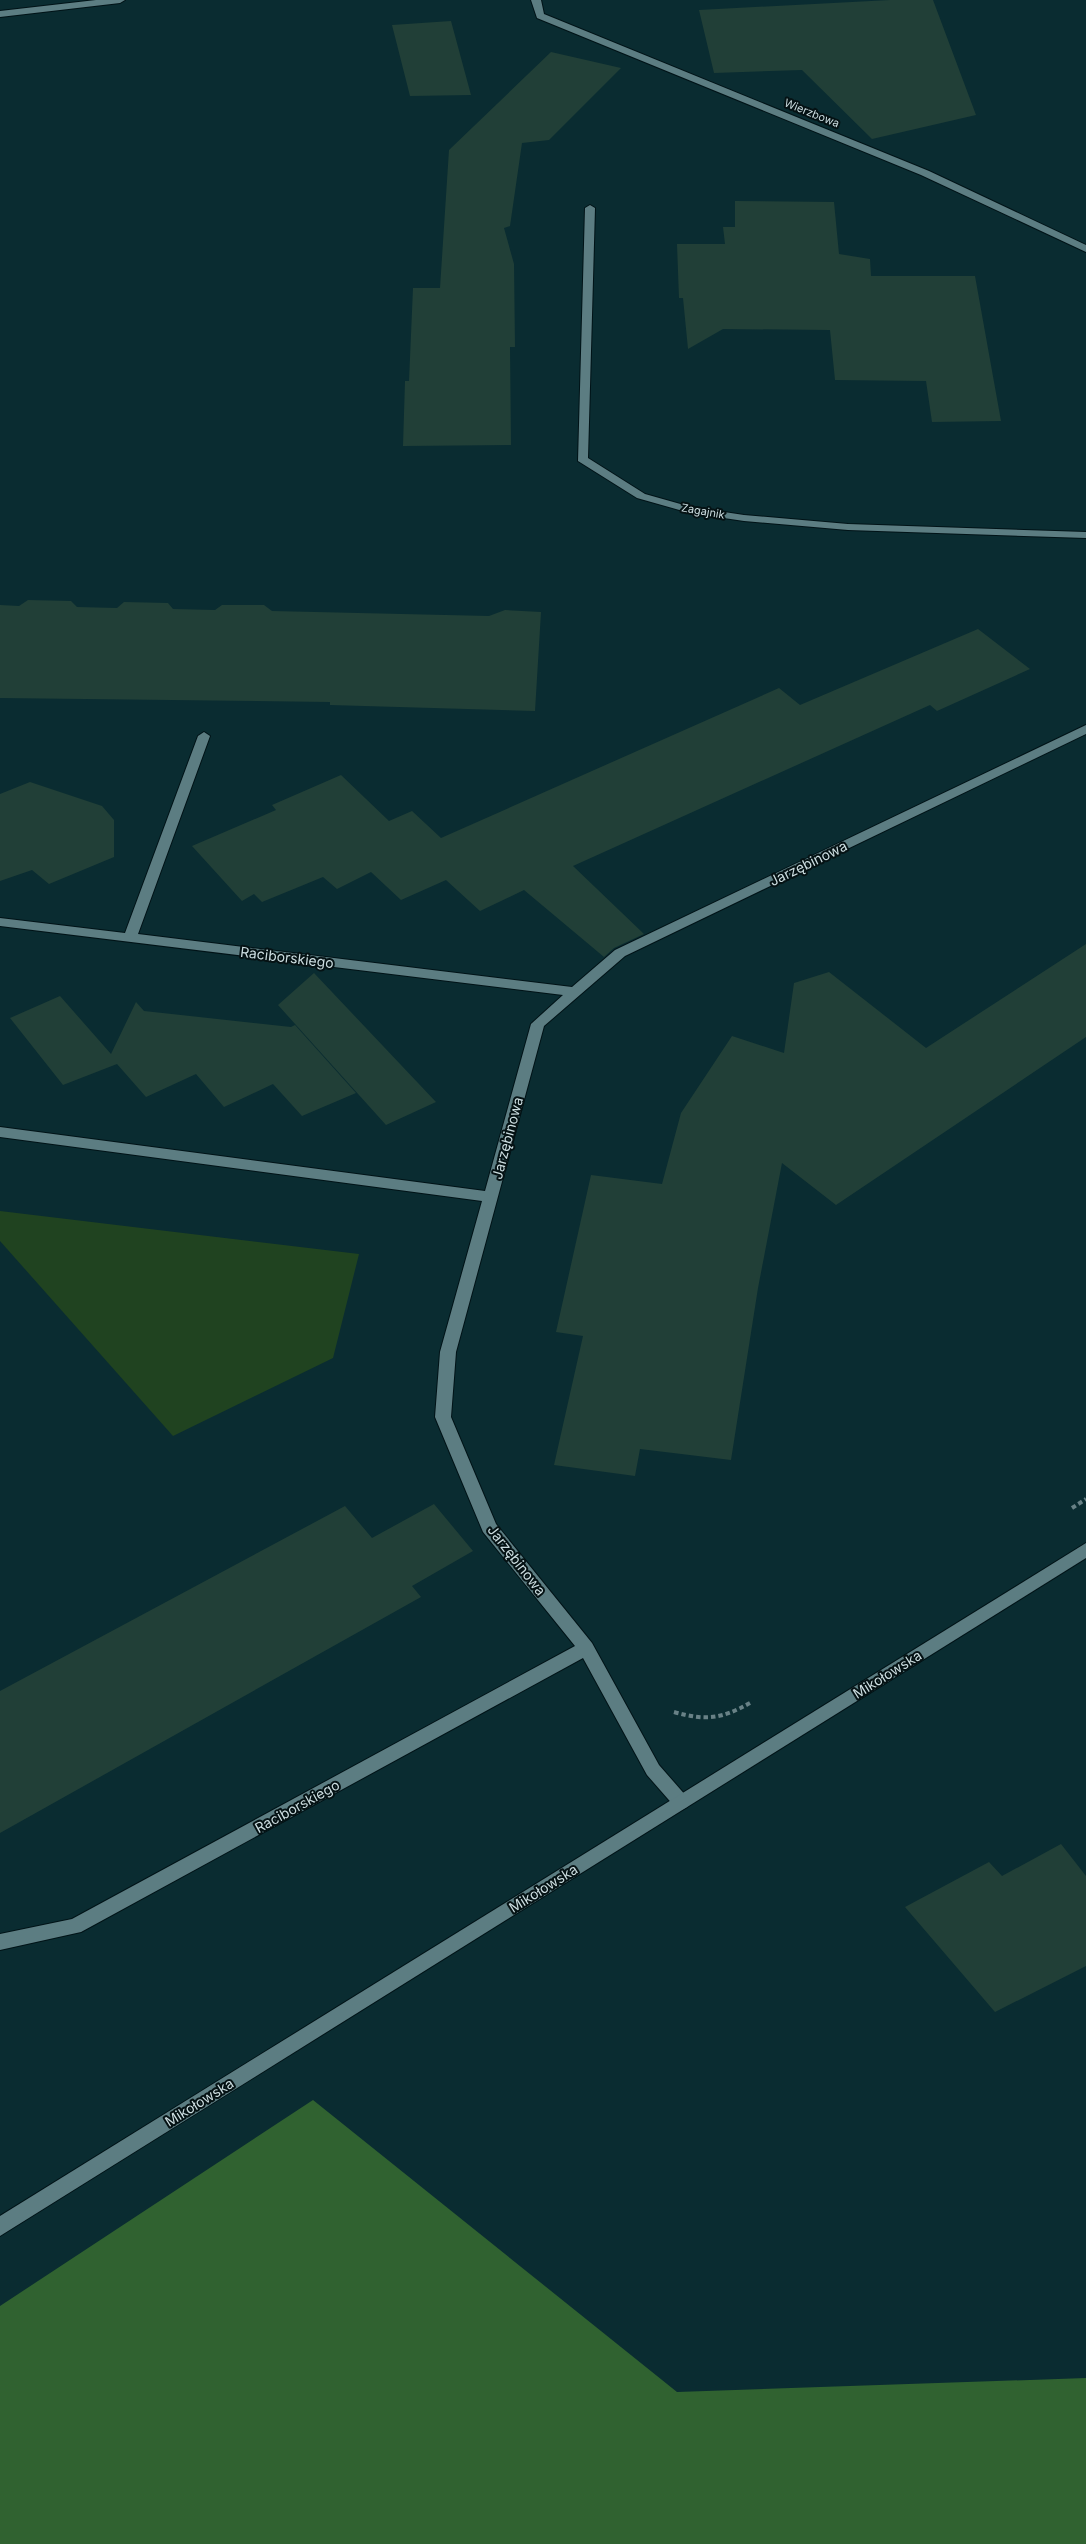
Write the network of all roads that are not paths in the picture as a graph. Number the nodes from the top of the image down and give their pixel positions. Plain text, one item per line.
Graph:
1 (120, 0) edge
2 (536, 0) edge
3 (79, 2) edge
4 (0, 14) edge
5 (590, 208) dead end
6 (1086, 249) edge
7 (1086, 535) edge
8 (1086, 729) edge
9 (204, 736) dead end
10 (0, 922) edge
11 (130, 938) junction
12 (574, 992) junction
13 (0, 1132) edge
14 (491, 1197) junction
15 (1086, 1550) edge
16 (586, 1648) junction
17 (681, 1802) junction
18 (0, 1942) edge
19 (0, 2226) edge

1 - 3 street
2 - 6 street, Wierzbowa
3 - 4 street
5 - 7 street, Zagajnik
8 - 12 street, Jarzębinowa
9 - 11 street
10 - 11 street, Raciborskiego
11 - 12 street, Raciborskiego
12 - 14 street, Jarzębinowa
13 - 14 street
14 - 16 street, Jarzębinowa
15 - 17 street, Mikołowska
16 - 17 street, Jarzębinowa
16 - 18 street, Raciborskiego
17 - 19 street, Mikołowska

